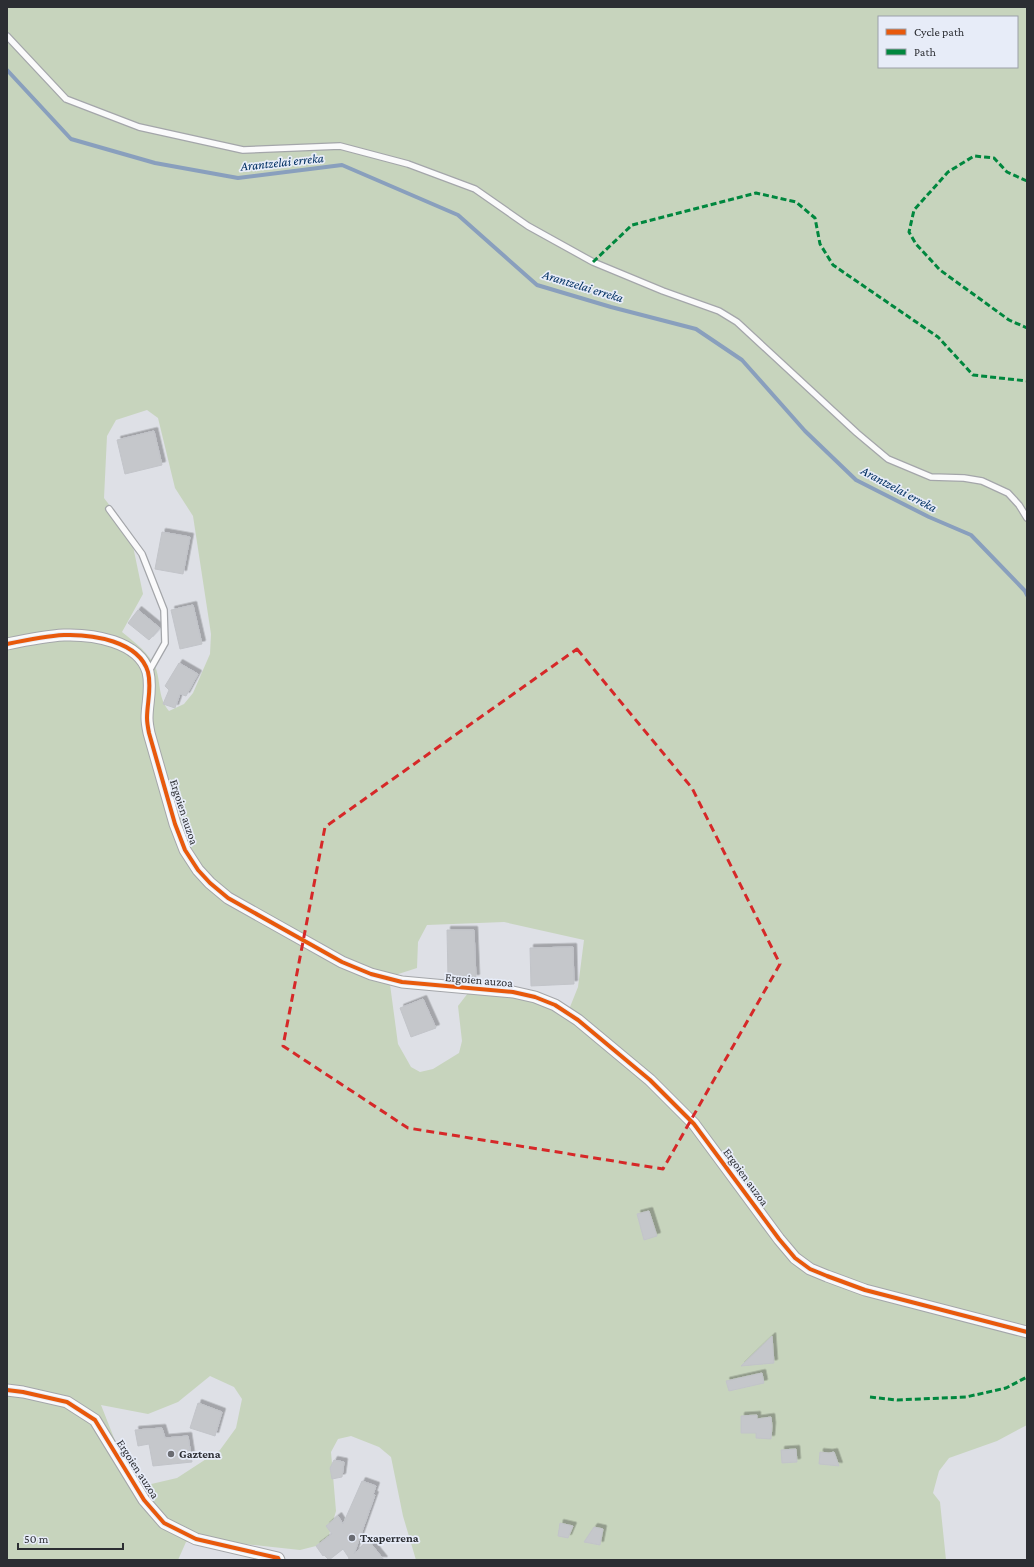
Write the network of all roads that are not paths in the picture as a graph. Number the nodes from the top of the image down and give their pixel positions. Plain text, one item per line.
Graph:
1 (7, 36) edge
2 (109, 509) dead end
3 (1027, 518) edge
4 (7, 644) edge
5 (148, 673) junction
6 (1027, 1332) edge
7 (7, 1390) edge
8 (279, 1560) edge

1 - 3 lane
2 - 5 lane
4 - 5 street, Ergoien auzoa
5 - 6 street, Ergoien auzoa
7 - 8 street, Ergoien auzoa

